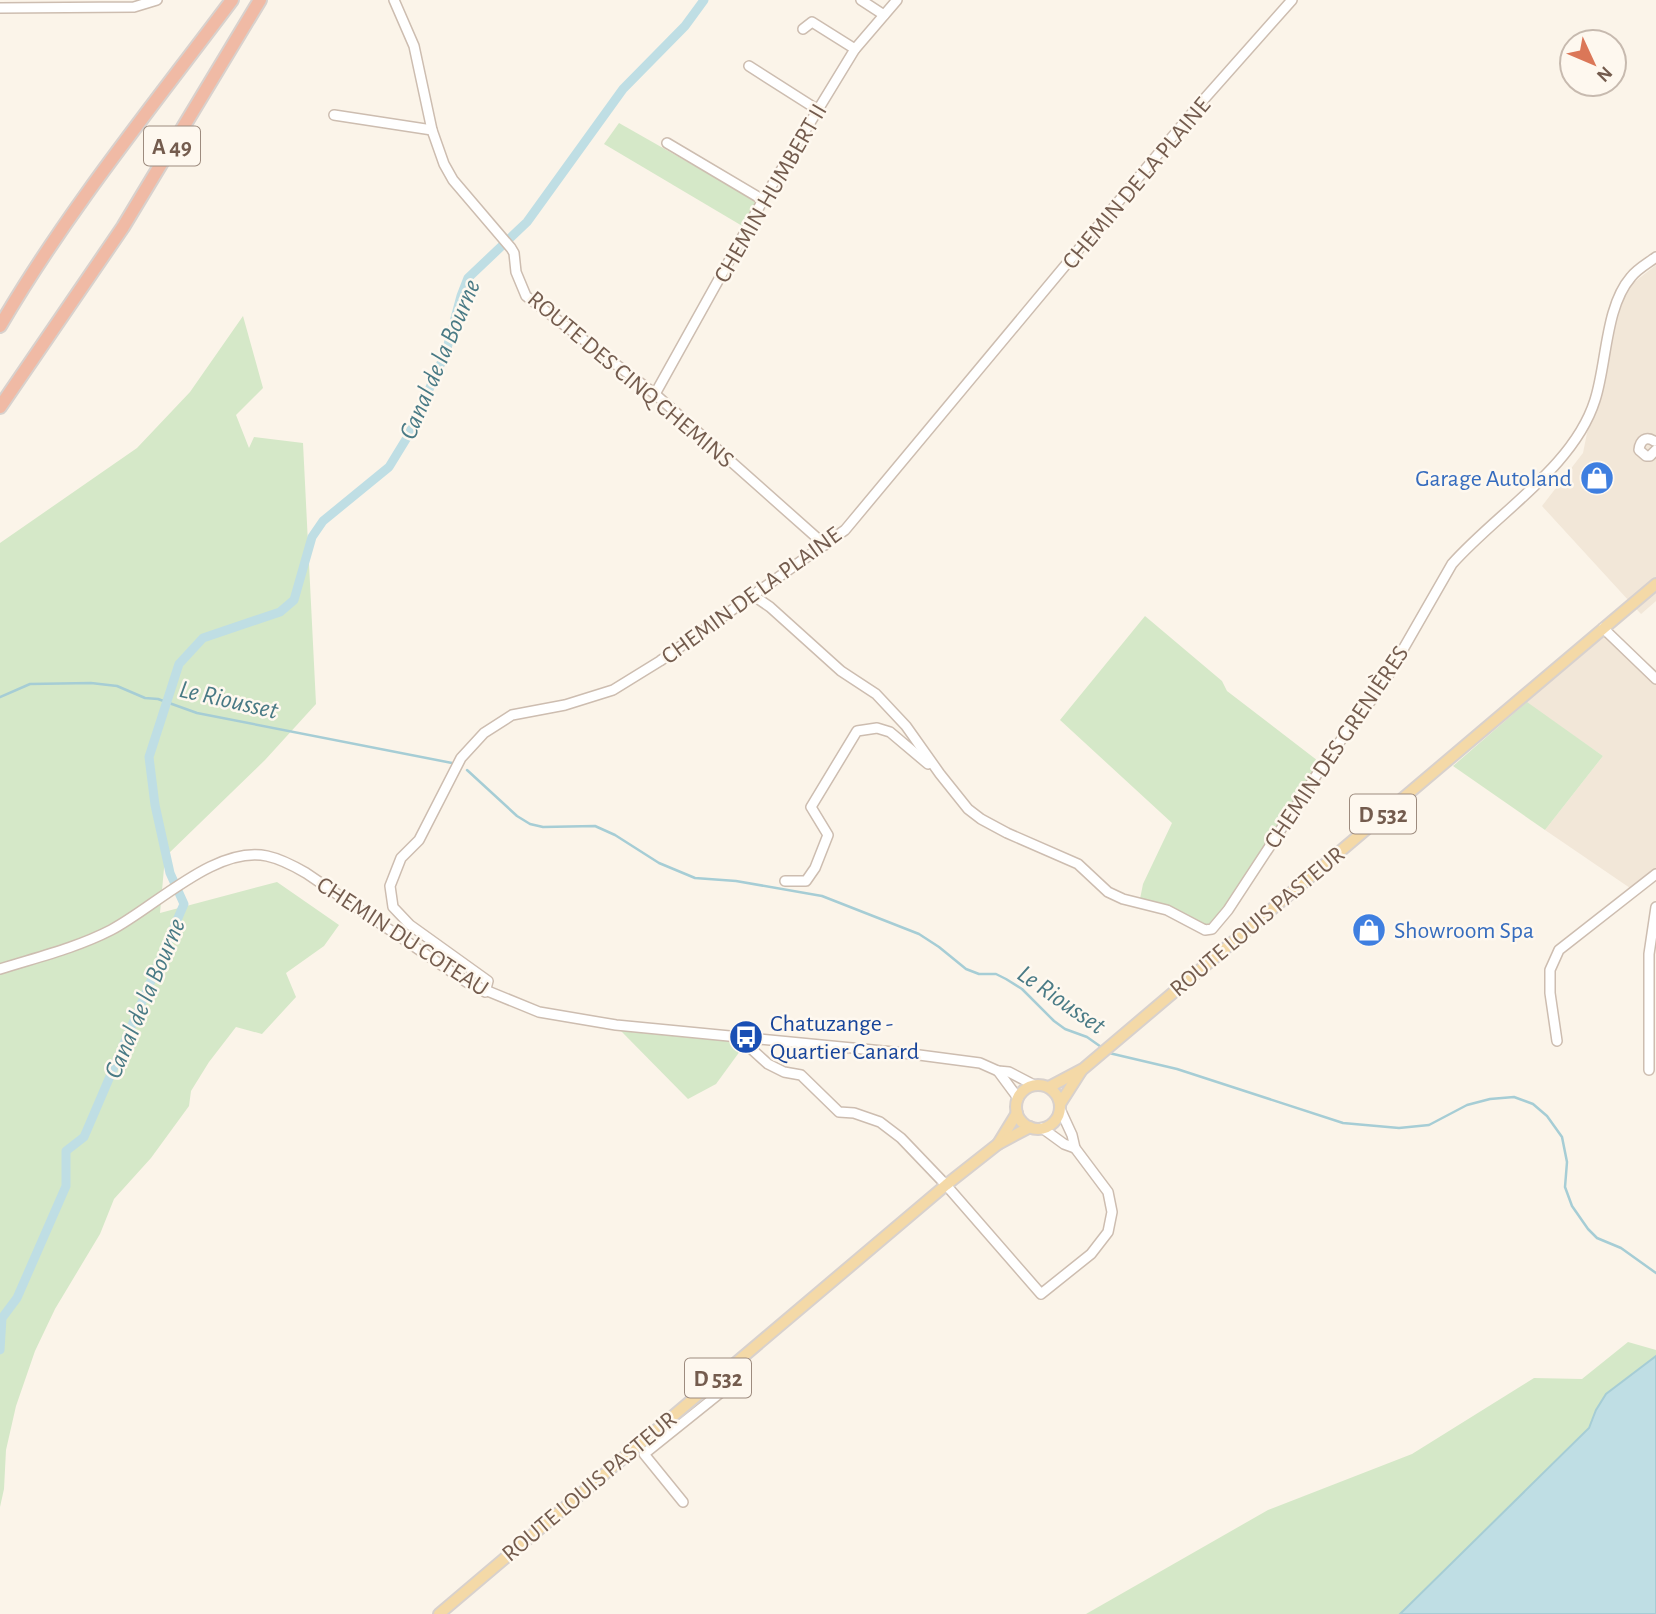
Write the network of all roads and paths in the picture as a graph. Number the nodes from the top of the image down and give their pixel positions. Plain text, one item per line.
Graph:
1 (157, 0) edge
2 (232, 0) edge
3 (260, 0) edge
4 (394, 0) edge
5 (861, 0) edge
6 (897, 0) edge
7 (1292, 0) edge
8 (0, 8) edge
9 (884, 15) junction
10 (803, 29) dead end
11 (855, 49) junction
12 (749, 66) dead end
13 (818, 110) junction
14 (334, 115) dead end
15 (432, 130) junction
16 (667, 143) dead end
17 (763, 200) junction
18 (1656, 257) edge
19 (0, 326) edge
20 (655, 394) junction
21 (0, 407) edge
22 (824, 545) junction
23 (1656, 584) edge
24 (754, 596) junction
25 (1603, 628) junction
26 (1656, 679) edge
27 (946, 782) junction
28 (1656, 874) edge
29 (785, 881) dead end
30 (1656, 907) edge
31 (0, 969) edge
32 (485, 992) junction
33 (746, 1037) junction
34 (1557, 1041) dead end
35 (1083, 1069) junction
36 (998, 1070) junction
37 (1649, 1070) dead end
38 (1034, 1085) junction
39 (1049, 1087) junction
40 (1018, 1098) junction
41 (1060, 1107) junction
42 (1017, 1114) junction
43 (1036, 1128) junction
44 (998, 1143) junction
45 (1075, 1148) junction
46 (946, 1185) junction
47 (723, 1373) junction
48 (683, 1502) dead end
49 (439, 1614) edge

1 - 8 street
2 - 19 highway, A 49
3 - 21 highway, A 49
4 - 15 street, ROUTE DES CINQ CHEMINS
5 - 9 street
6 - 9 street, CHEMIN HUMBERT II
7 - 22 street, CHEMIN DE LA PLAINE
9 - 11 street, CHEMIN HUMBERT II
10 - 11 street
11 - 13 street, CHEMIN HUMBERT II
12 - 13 street
13 - 17 street, CHEMIN HUMBERT II
14 - 15 street
15 - 20 street, ROUTE DES CINQ CHEMINS
16 - 17 street
17 - 20 street, CHEMIN HUMBERT II
18 - 27 street, CHEMIN DES GRENIÈRES
20 - 22 street, ROUTE DES CINQ CHEMINS
22 - 24 street, CHEMIN DE LA PLAINE
23 - 25 main road, ROUTE LOUIS PASTEUR / D 532
24 - 27 street
24 - 32 street, CHEMIN DE LA PLAINE
25 - 26 street
25 - 35 main road, ROUTE LOUIS PASTEUR / D 532
27 - 29 street
28 - 34 street
30 - 37 street
31 - 32 street, CHEMIN DU COTEAU
32 - 33 street, CHEMIN DU COTEAU
33 - 36 street, CHEMIN DU COTEAU
33 - 46 street
35 - 39 main road, ROUTE LOUIS PASTEUR / D 532
35 - 41 main road, ROUTE LOUIS PASTEUR / D 532
36 - 38 street, CHEMIN DU COTEAU
36 - 40 street
38 - 39 main road
38 - 40 main road
39 - 41 main road
40 - 42 main road
41 - 43 main road
41 - 45 street
42 - 43 main road
42 - 44 main road, ROUTE LOUIS PASTEUR / D 532
43 - 44 main road, ROUTE LOUIS PASTEUR / D 532
43 - 45 street
44 - 46 main road, ROUTE LOUIS PASTEUR / D 532
45 - 46 street
46 - 47 main road, ROUTE LOUIS PASTEUR / D 532
47 - 48 street
47 - 49 main road, ROUTE LOUIS PASTEUR / D 532

